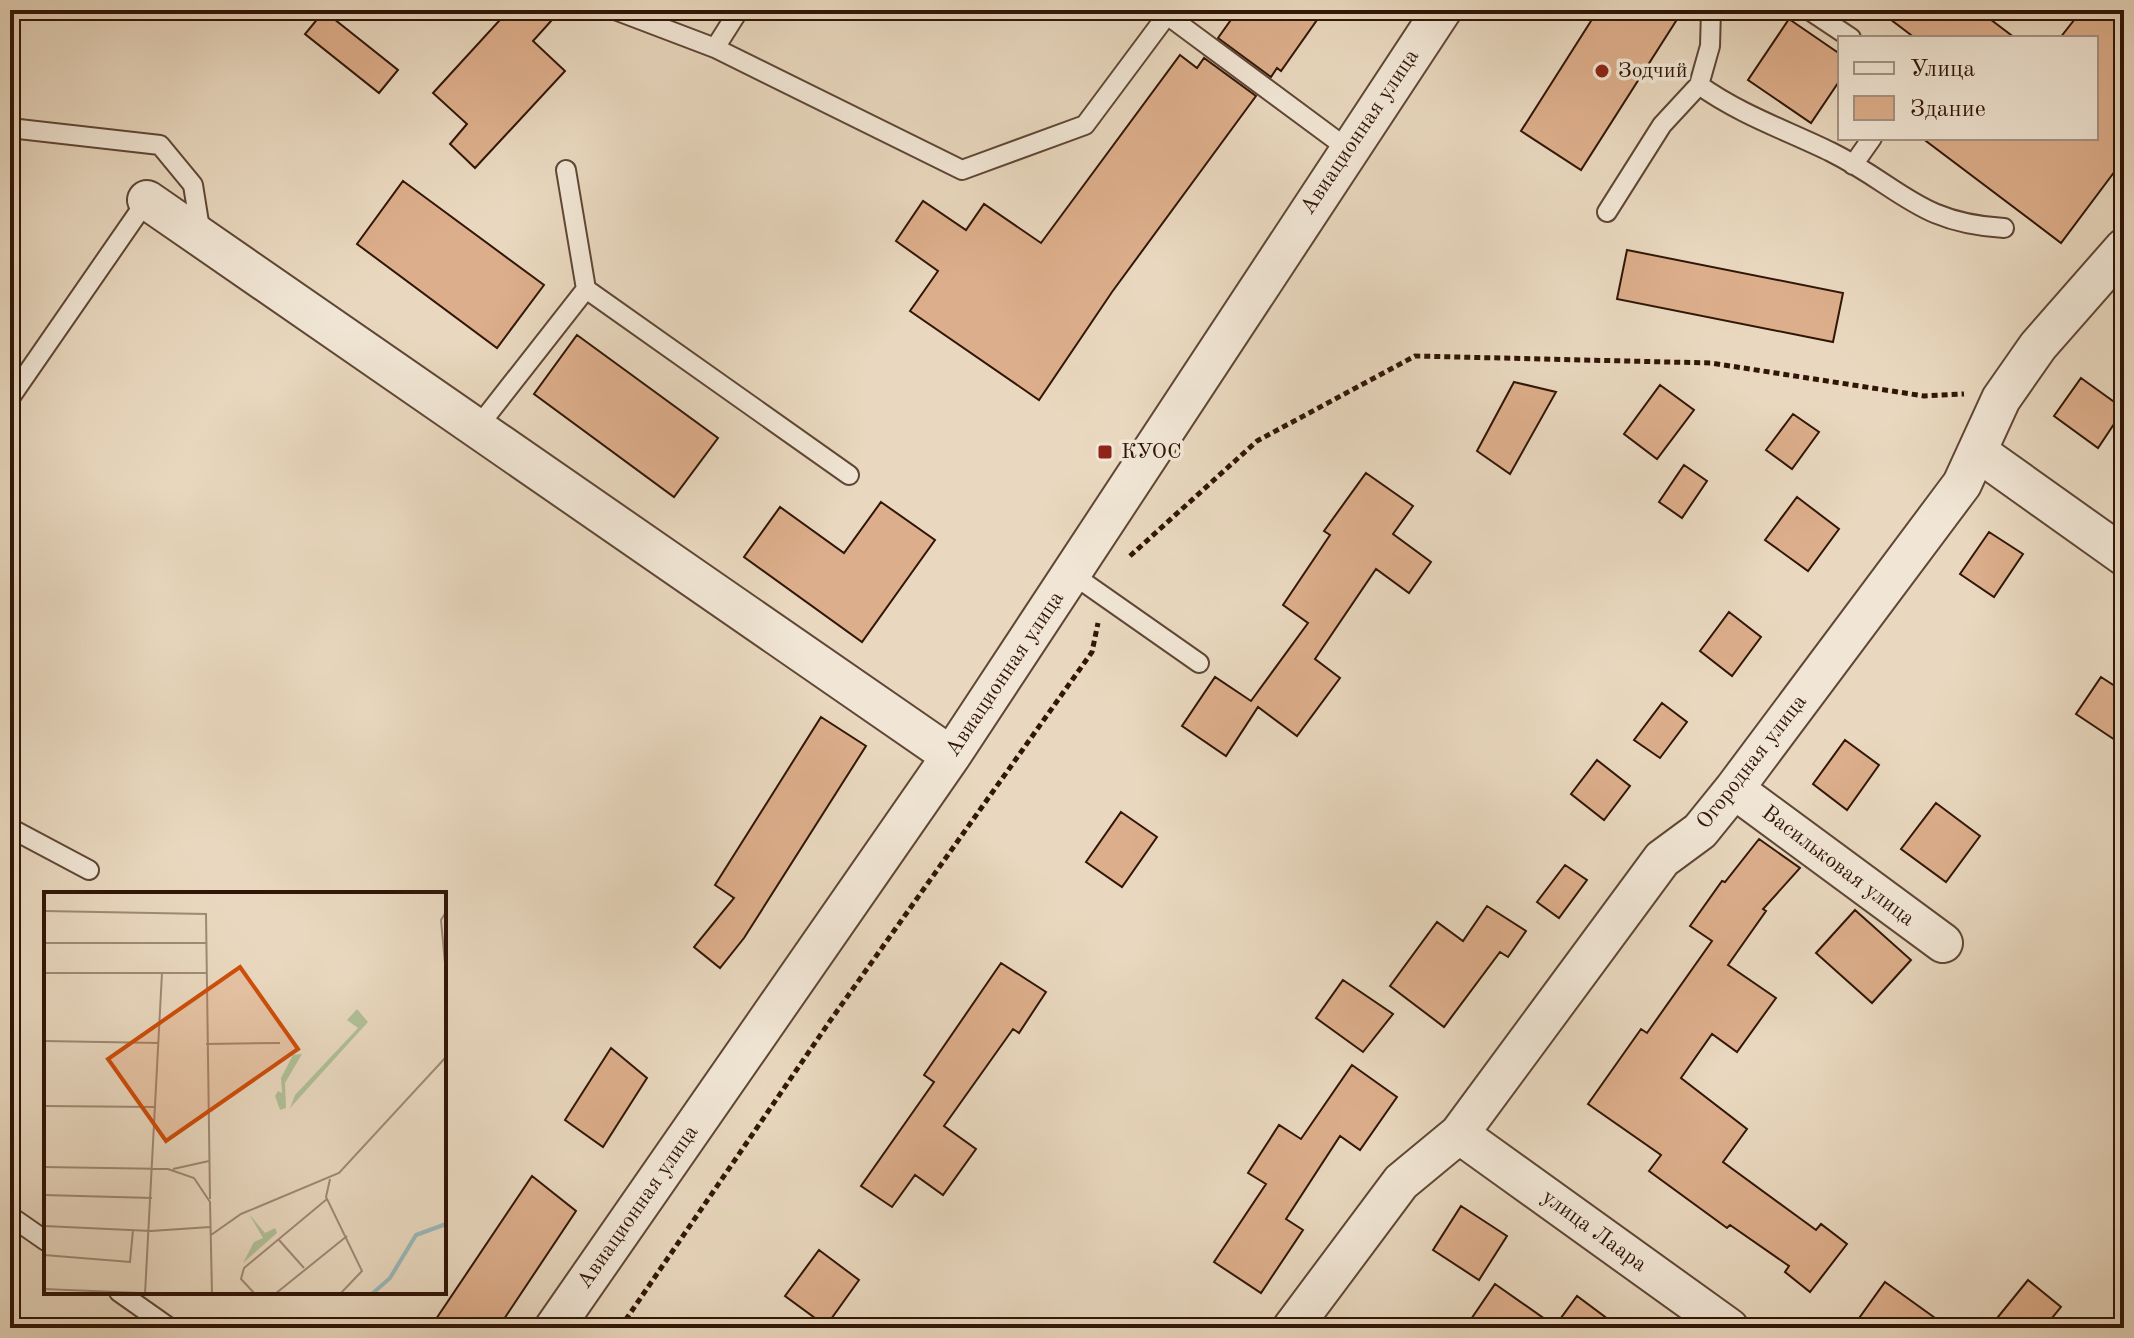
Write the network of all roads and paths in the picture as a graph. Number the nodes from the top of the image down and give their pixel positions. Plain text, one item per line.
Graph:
1 (615, 10) edge
2 (739, 10) edge
3 (1442, 10) edge
4 (1711, 10) edge
5 (1809, 10) edge
6 (1169, 13) edge
7 (1848, 36) edge
8 (715, 48) junction
9 (1699, 85) junction
10 (10, 128) edge
11 (1871, 140) edge
12 (1348, 149) junction
13 (1853, 165) junction
14 (566, 170) dead end
15 (147, 200) joint
16 (1607, 212) dead end
17 (2004, 228) dead end
18 (202, 238) junction
19 (2124, 248) edge
20 (586, 289) junction
21 (10, 398) edge
22 (477, 428) junction
23 (1978, 452) junction
24 (849, 475) dead end
25 (2124, 556) edge
26 (1072, 574) junction
27 (1199, 663) dead end
28 (951, 756) junction
29 (1734, 789) junction
30 (10, 828) edge
31 (89, 870) dead end
32 (1943, 943) dead end
33 (1459, 1134) junction
34 (10, 1216) edge
35 (44, 1240) edge
36 (122, 1294) edge
37 (170, 1328) edge
38 (554, 1328) edge
39 (1292, 1328) edge
40 (1729, 1328) edge

1 - 8 lane
2 - 8 lane
3 - 12 street, Авиационная улица
4 - 9 lane
5 - 7 lane
6 - 8 lane
6 - 12 lane
9 - 13 lane
9 - 16 lane
10 - 18 lane
11 - 13 lane
12 - 26 street, Авиационная улица
13 - 17 lane
14 - 20 lane
15 - 18 street
15 - 21 lane
18 - 22 street
19 - 23 street, Огородная улица
20 - 22 lane
20 - 24 lane
22 - 28 street
23 - 25 street
23 - 29 street, Огородная улица
26 - 27 lane
26 - 28 street, Авиационная улица
28 - 38 street, Авиационная улица
29 - 32 street, Васильковая улица
29 - 33 street, Огородная улица
30 - 31 lane
33 - 39 street, Огородная улица
33 - 40 street, улица Лаара
34 - 35 lane
36 - 37 lane

